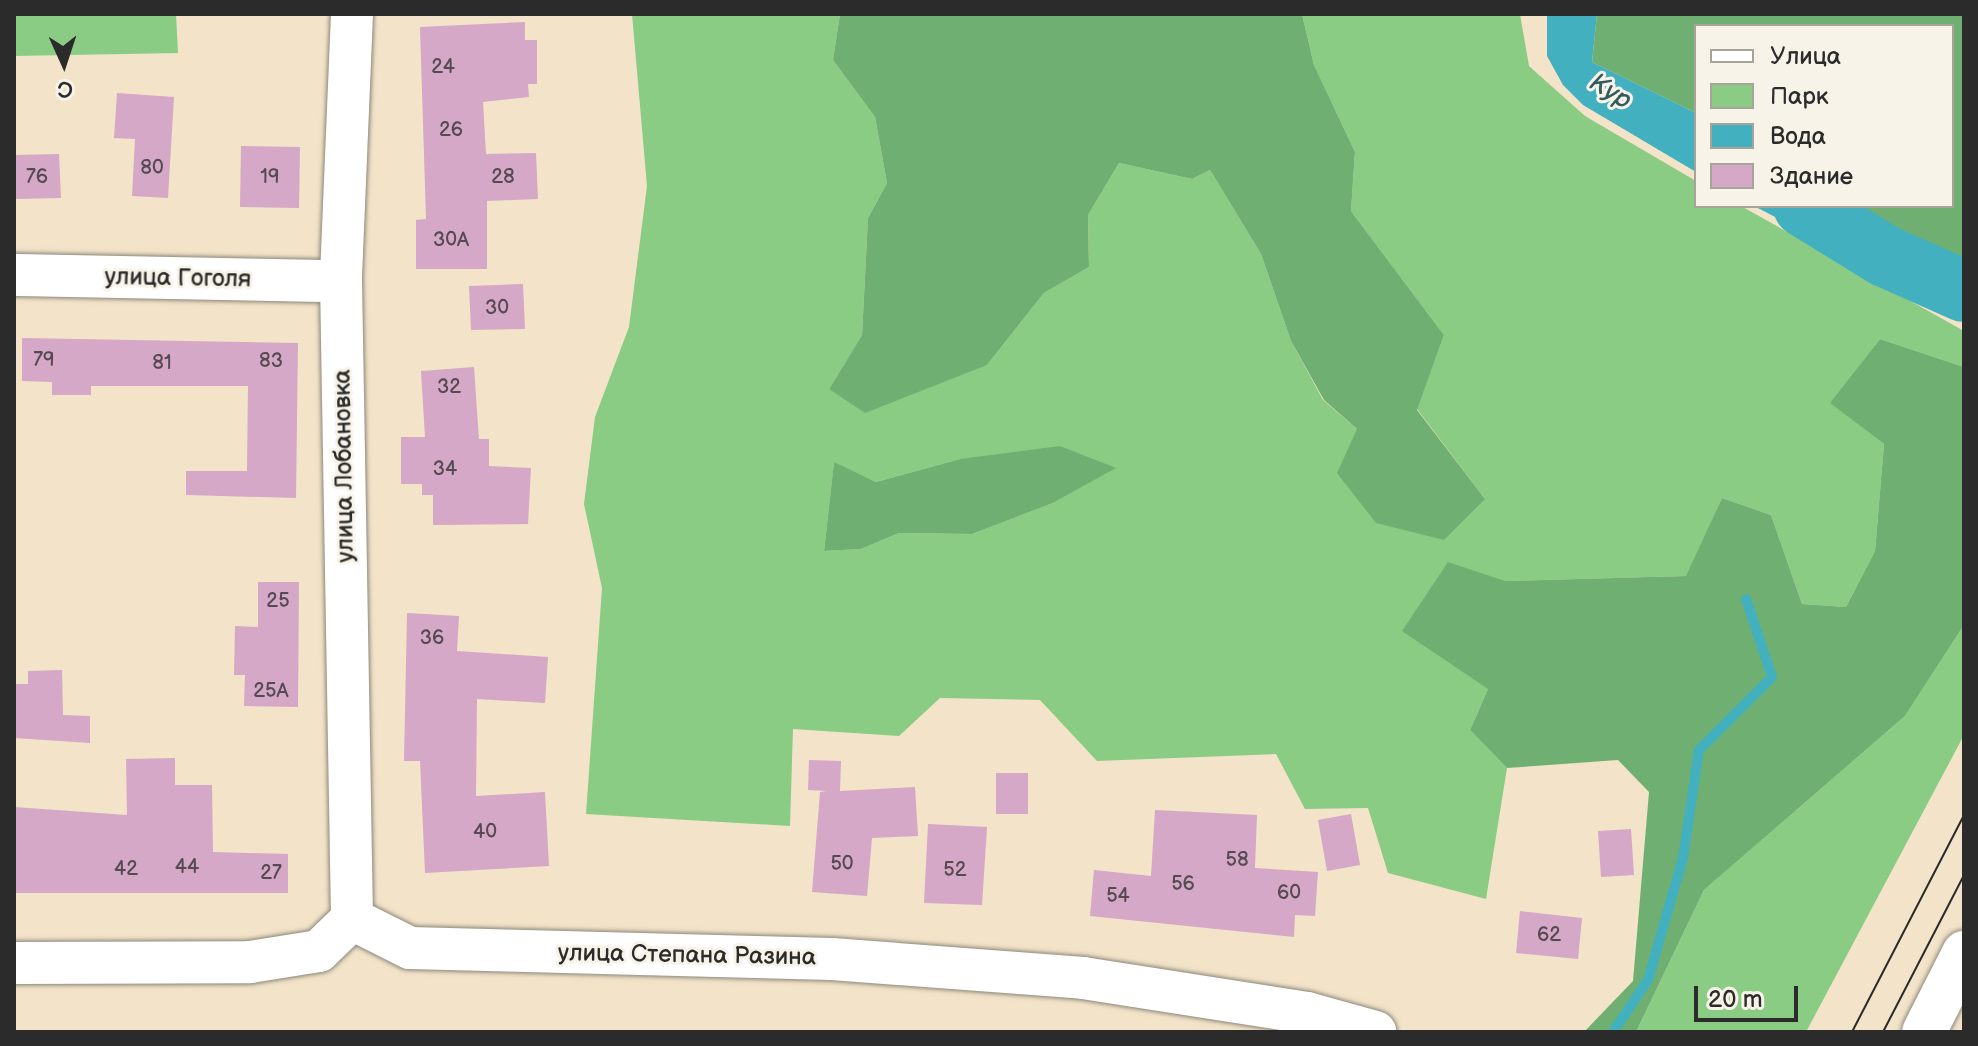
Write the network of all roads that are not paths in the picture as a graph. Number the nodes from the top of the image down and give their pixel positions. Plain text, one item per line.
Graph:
1 (352, 14) edge
2 (14, 275) edge
3 (341, 281) junction
4 (352, 919) junction
5 (1964, 953) edge
6 (14, 963) edge
7 (1375, 1032) edge
8 (1924, 1032) edge

1 - 3 street, улица Лобановка
2 - 3 street, улица Гоголя
3 - 4 street, улица Лобановка
4 - 6 street
4 - 7 street, улица Степана Разина
5 - 8 main road

